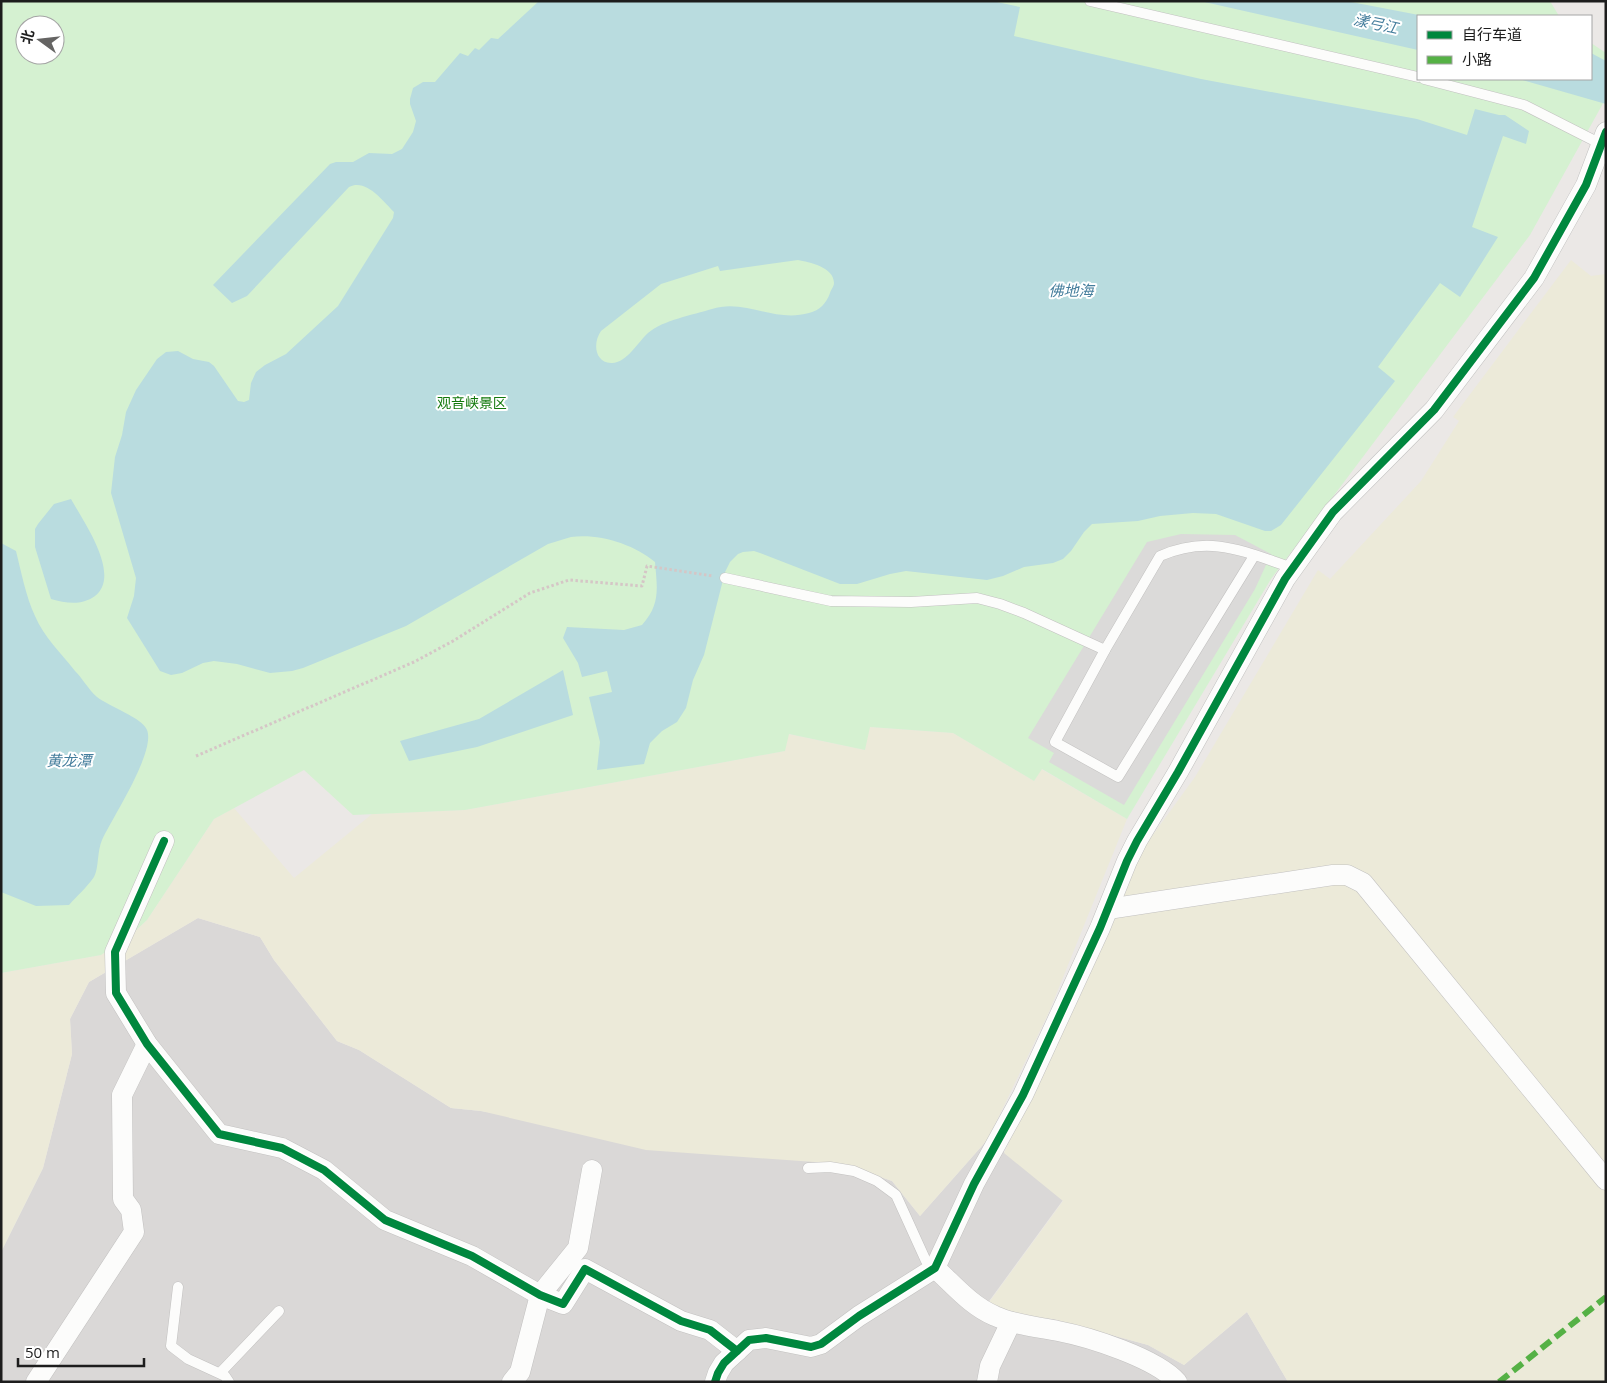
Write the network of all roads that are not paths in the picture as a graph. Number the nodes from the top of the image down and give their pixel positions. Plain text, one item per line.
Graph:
1 (1090, 1) edge
2 (1417, 77) edge
3 (1428, 80) edge
4 (1605, 136) edge
5 (1254, 556) junction
6 (1293, 568) junction
7 (725, 578) road end
8 (1105, 650) junction
9 (164, 841) dead end
10 (1108, 909) junction
11 (147, 1044) junction
12 (808, 1168) dead end
13 (592, 1170) dead end
14 (1606, 1180) edge
15 (935, 1268) junction
16 (178, 1287) dead end
17 (540, 1295) junction
18 (279, 1311) dead end
19 (1011, 1322) junction
20 (737, 1351) junction
21 (220, 1373) junction
22 (36, 1382) edge
23 (229, 1382) edge
24 (512, 1382) edge
25 (715, 1382) edge
26 (987, 1382) edge
27 (1177, 1382) edge

1 - 2 lane
3 - 4 lane
4 - 6 street
5 - 6 lane
5 - 8 lane
5 - 8 lane
6 - 10 street
7 - 8 lane
9 - 11 street
10 - 14 street
10 - 15 street
11 - 17 street
11 - 22 street
12 - 15 lane
13 - 17 street
15 - 19 street
15 - 20 street
16 - 21 lane
17 - 20 street
17 - 24 street
18 - 21 lane
19 - 26 street
19 - 27 street
20 - 25 street
21 - 23 lane

